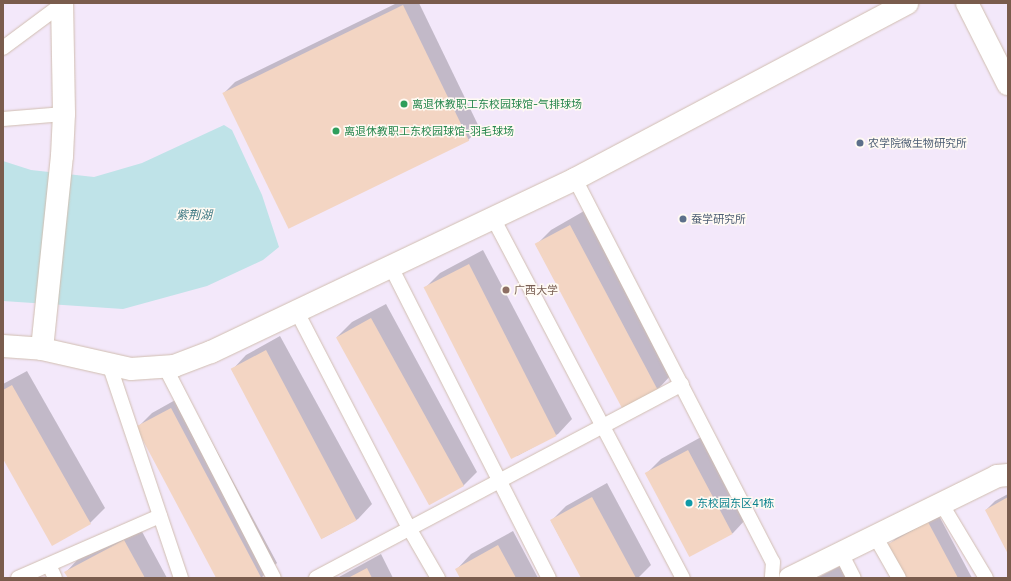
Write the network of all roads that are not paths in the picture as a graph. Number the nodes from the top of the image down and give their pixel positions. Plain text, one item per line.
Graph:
1 (62, 3) edge
2 (907, 3) edge
3 (967, 3) edge
4 (3, 48) edge
5 (1008, 84) edge
6 (64, 114) junction
7 (4, 118) edge
8 (576, 179) junction
9 (493, 218) junction
10 (391, 267) junction
11 (296, 312) junction
12 (3, 346) edge
13 (42, 349) junction
14 (109, 364) junction
15 (165, 367) junction
16 (682, 384) junction
17 (602, 425) junction
18 (1008, 475) edge
19 (499, 480) junction
20 (941, 503) junction
21 (160, 516) junction
22 (409, 528) junction
23 (875, 536) junction
24 (840, 553) junction
25 (49, 564) junction
26 (18, 578) edge
27 (55, 578) edge
28 (181, 578) edge
29 (274, 578) edge
30 (316, 578) edge
31 (438, 578) edge
32 (549, 578) edge
33 (683, 578) edge
34 (772, 578) edge
35 (790, 578) edge
36 (854, 578) edge
37 (899, 578) edge
38 (986, 578) edge

1 - 4 lane
1 - 6 street
2 - 8 street
3 - 5 street
6 - 7 lane
6 - 13 street
8 - 9 street
8 - 16 lane
9 - 10 street
9 - 17 lane
10 - 11 street
10 - 19 lane
11 - 15 street
11 - 22 lane
12 - 13 street
13 - 14 street
14 - 15 street
14 - 21 lane
15 - 29 lane
16 - 17 lane
16 - 34 lane
17 - 19 lane
17 - 33 lane
18 - 20 street
19 - 22 lane
19 - 32 lane
20 - 23 street
20 - 38 lane
21 - 25 lane
21 - 28 lane
22 - 30 lane
22 - 31 lane
23 - 24 street
23 - 37 lane
24 - 35 street
24 - 36 lane
25 - 26 lane
25 - 27 lane

